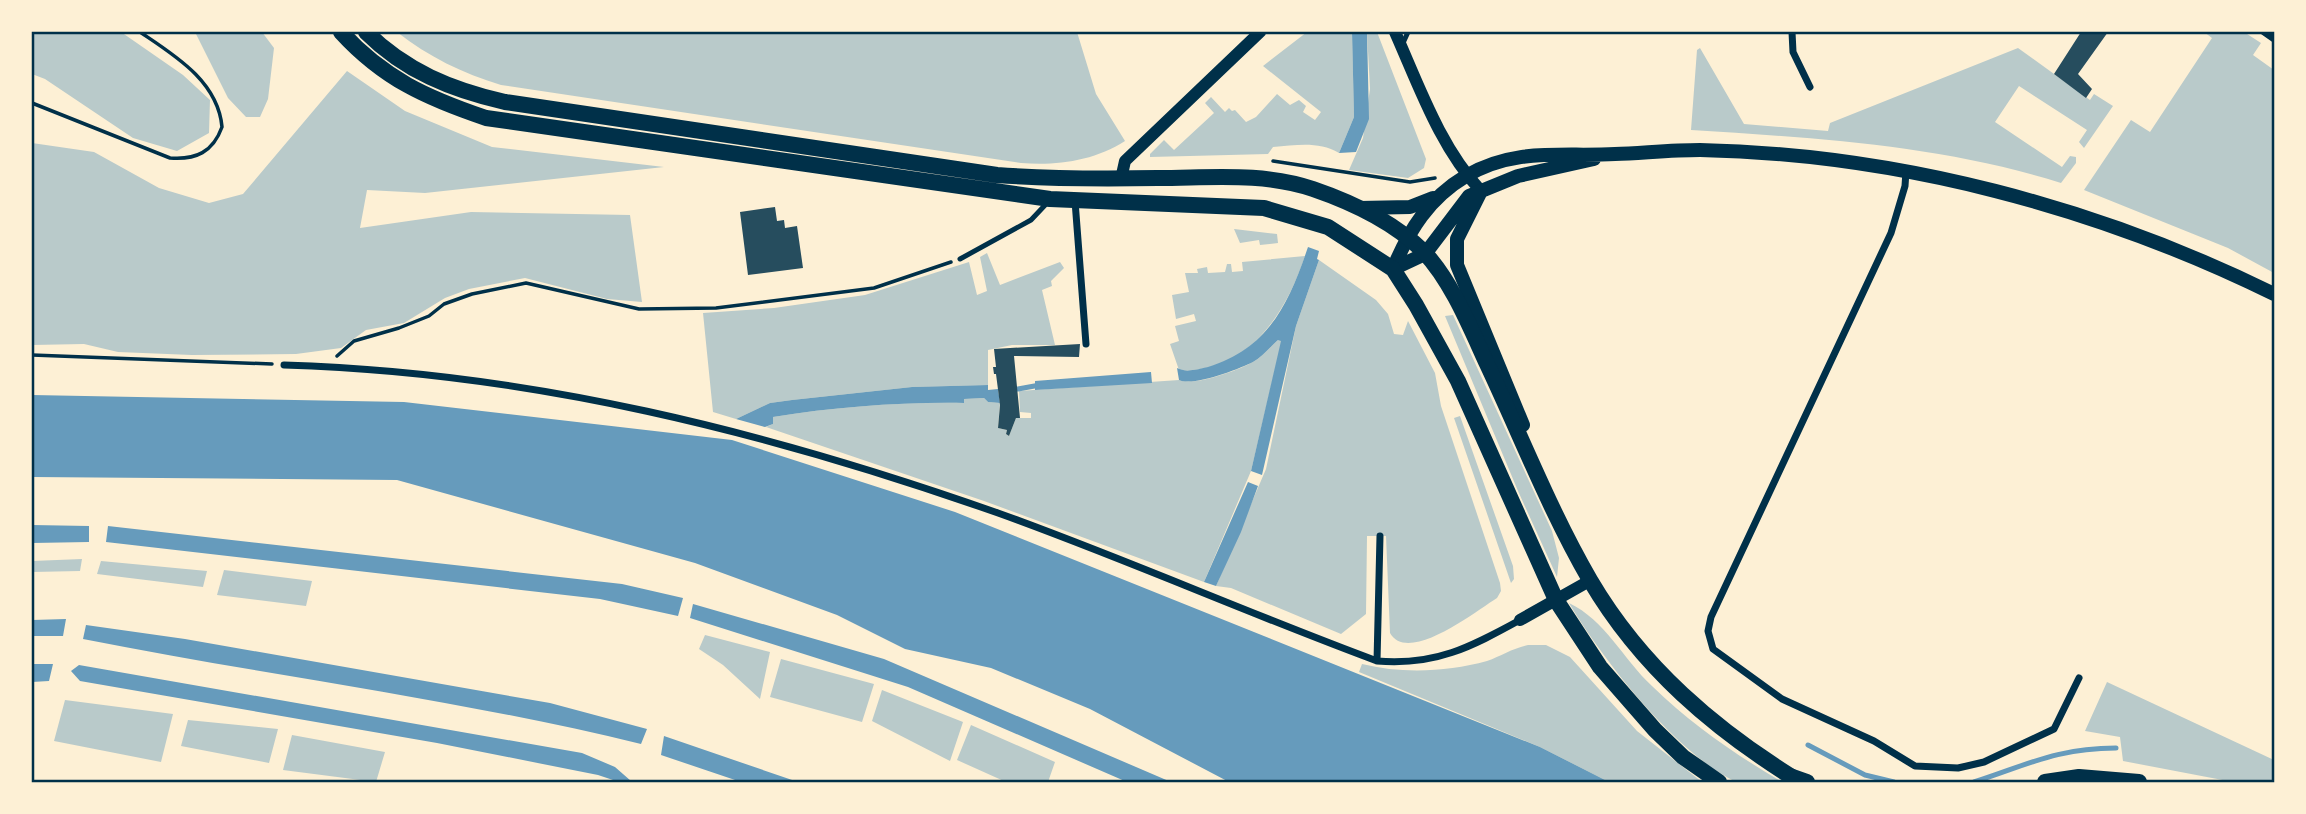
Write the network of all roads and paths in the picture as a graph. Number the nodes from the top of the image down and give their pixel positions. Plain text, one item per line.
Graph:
1 (140, 32) edge
2 (341, 32) edge
3 (366, 32) edge
4 (1260, 32) edge
5 (1395, 32) edge
6 (1408, 32) edge
7 (1792, 32) edge
8 (2264, 32) edge
9 (2274, 39) edge
10 (1401, 46) junction
11 (1810, 87) dead end
12 (32, 103) edge
13 (1612, 154) junction
14 (1285, 162) dead end
15 (1906, 171) junction
16 (1466, 175) junction
17 (1121, 179) junction
18 (1424, 179) dead end
19 (1481, 191) junction
20 (1443, 192) junction
21 (1050, 199) junction
22 (1075, 201) junction
23 (1356, 207) junction
24 (1406, 238) junction
25 (1425, 254) junction
26 (960, 259) joint
27 (1393, 269) junction
28 (2274, 294) edge
29 (1086, 344) dead end
30 (32, 355) edge
31 (284, 365) joint
32 (323, 368) junction
33 (1530, 456) junction
34 (1380, 536) dead end
35 (1591, 580) junction
36 (1556, 600) junction
37 (1520, 620) joint
38 (1377, 661) junction
39 (2079, 678) dead end
40 (1795, 779) edge
41 (1719, 782) edge
42 (1807, 782) edge
43 (2045, 782) edge
44 (2138, 782) edge

1 - 12 path
2 - 21 main road
3 - 17 main road
4 - 17 street
5 - 10 street
6 - 10 lane
7 - 11 street
8 - 9 street
10 - 16 street
13 - 15 main road
13 - 16 main road
13 - 19 main road
14 - 18 path
15 - 28 main road
15 - 39 street
16 - 19 street
16 - 20 main road
17 - 23 main road
19 - 25 main road
19 - 33 main road
20 - 23 main road
20 - 24 main road
21 - 22 main road
21 - 26 lane
22 - 27 main road
22 - 29 street
23 - 24 main road
24 - 25 main road
24 - 27 main road
25 - 27 main road
25 - 33 main road
26 - 32 path
27 - 36 main road
30 - 31 path
31 - 32 street
32 - 38 street
33 - 35 main road
34 - 38 street
35 - 36 street
35 - 40 main road
36 - 37 street
36 - 41 main road
37 - 38 street
40 - 42 main road
43 - 44 main road

